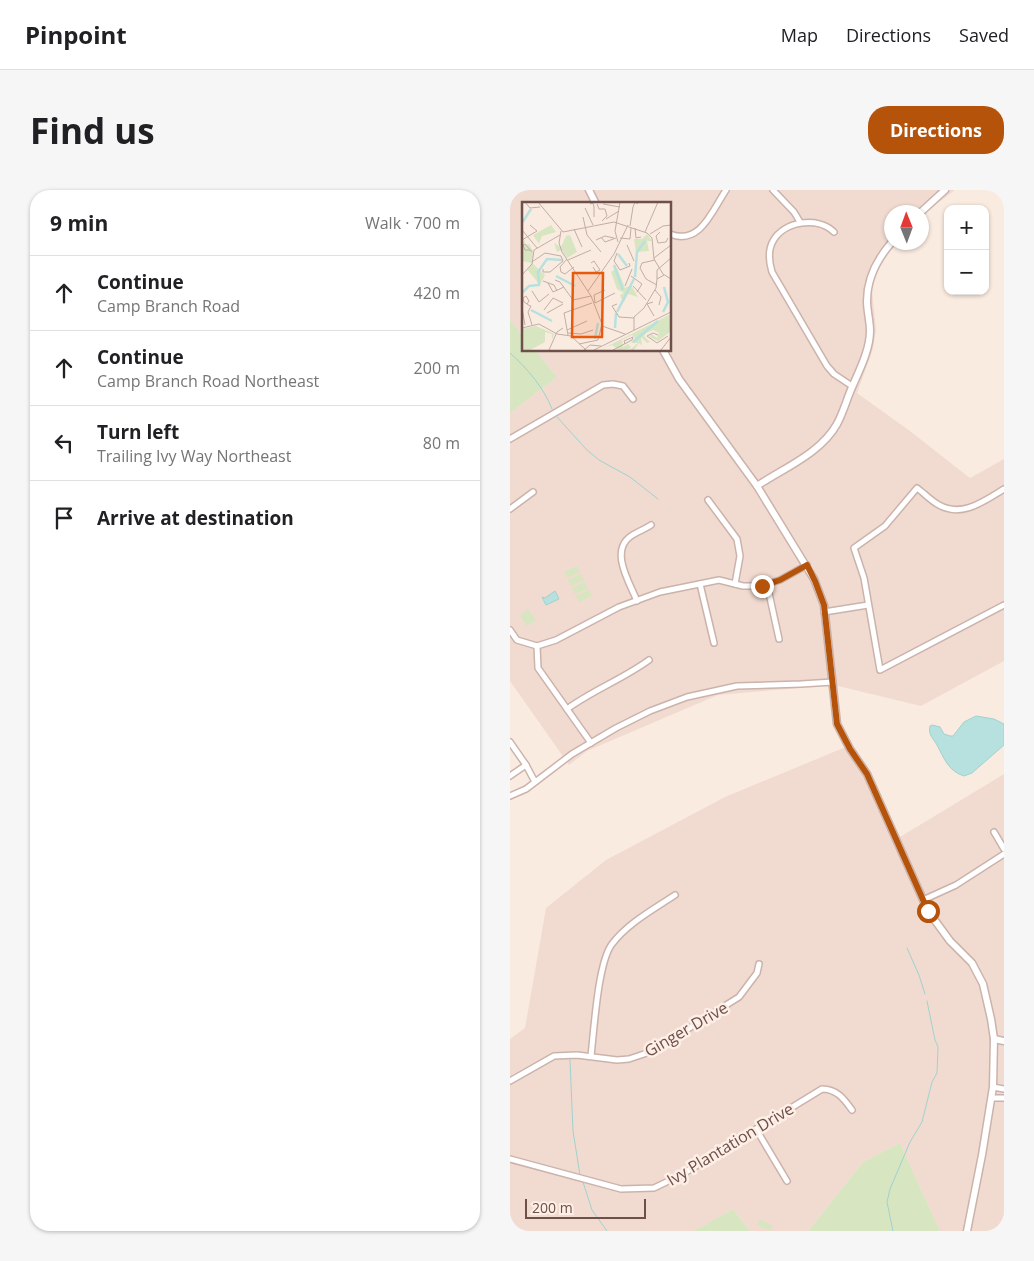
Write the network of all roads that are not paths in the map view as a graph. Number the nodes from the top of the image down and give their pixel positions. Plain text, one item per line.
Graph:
1 (589, 190) edge
2 (726, 190) edge
3 (773, 190) edge
4 (945, 190) edge
5 (595, 202) edge
6 (929, 205) edge
7 (800, 222) junction
8 (834, 232) dead end
9 (671, 234) edge
10 (886, 250) edge
11 (664, 351) edge
12 (852, 386) junction
13 (633, 399) dead end
14 (510, 439) edge
15 (757, 486) junction
16 (1004, 489) edge
17 (533, 492) dead end
18 (708, 500) dead end
19 (510, 509) edge
20 (652, 525) dead end
21 (807, 565) junction
22 (700, 584) junction
23 (735, 584) junction
24 (767, 584) junction
25 (636, 601) junction
26 (868, 605) junction
27 (1004, 606) edge
28 (824, 612) junction
29 (510, 630) edge
30 (779, 639) dead end
31 (714, 643) dead end
32 (537, 646) junction
33 (649, 660) dead end
34 (833, 682) junction
35 (567, 709) junction
36 (510, 742) edge
37 (591, 743) junction
38 (526, 765) junction
39 (510, 776) edge
40 (535, 782) junction
41 (510, 796) edge
42 (994, 832) dead end
43 (1004, 849) edge
44 (1004, 854) edge
45 (675, 894) dead end
46 (923, 900) junction
47 (759, 964) dead end
48 (994, 1039) junction
49 (1004, 1041) edge
50 (591, 1056) junction
51 (510, 1081) edge
52 (993, 1087) junction
53 (1004, 1089) edge
54 (992, 1098) junction
55 (1004, 1098) edge
56 (852, 1110) dead end
57 (756, 1129) junction
58 (510, 1159) edge
59 (787, 1181) dead end
60 (510, 1229) edge
61 (513, 1231) edge
62 (967, 1231) edge

1 - 5 street
2 - 9 street
3 - 7 street
4 - 6 street
7 - 8 street
7 - 12 street
10 - 12 street
11 - 15 street
12 - 15 street
13 - 14 street
15 - 21 street
16 - 26 street
17 - 19 street
18 - 23 street
20 - 25 street
21 - 24 street
21 - 28 street
22 - 23 street
22 - 25 street
22 - 31 street
23 - 24 street
24 - 30 street
25 - 32 street
26 - 27 street
26 - 28 street
28 - 34 street
29 - 32 street
32 - 35 street
33 - 35 street
34 - 37 street
34 - 46 street
35 - 37 street
36 - 38 street
37 - 40 street
38 - 39 street
38 - 40 street
40 - 41 street
42 - 43 street
44 - 46 street
45 - 50 street
46 - 48 street
47 - 50 street, Ginger Drive
48 - 49 street
48 - 52 street
50 - 51 street, Ginger Drive
52 - 53 street
52 - 54 street
54 - 55 street
54 - 62 street
56 - 57 street, Ivy Plantation Drive
57 - 58 street, Ivy Plantation Drive
57 - 59 street
60 - 61 main road

